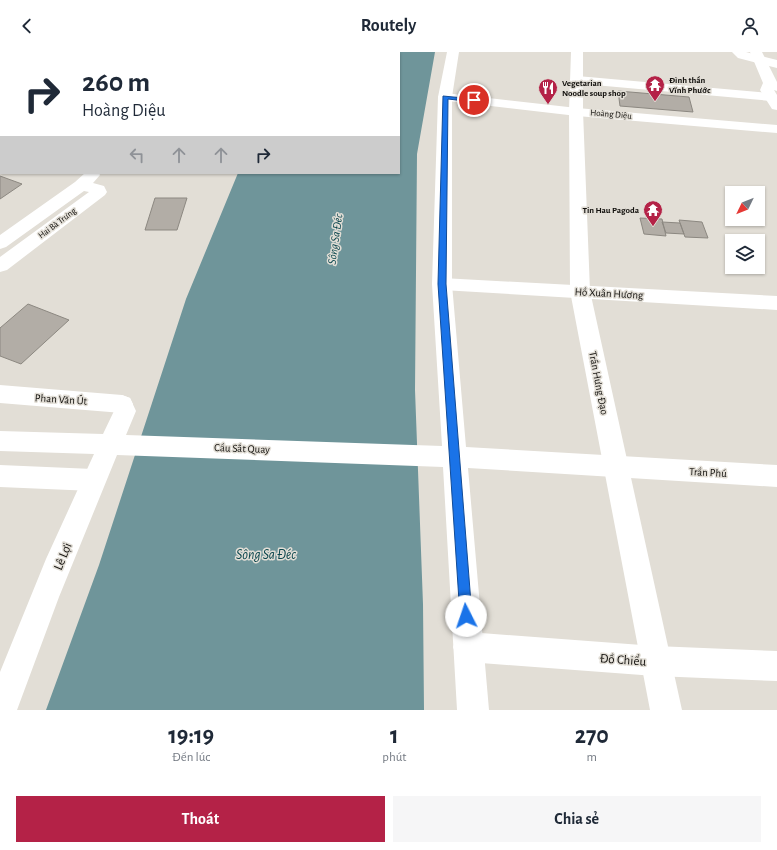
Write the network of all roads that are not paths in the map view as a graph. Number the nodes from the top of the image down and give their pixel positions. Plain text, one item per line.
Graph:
1 (453, 52) edge
2 (577, 52) edge
3 (738, 52) edge
4 (758, 56) edge
5 (777, 64) edge
6 (577, 80) junction
7 (774, 93) edge
8 (445, 97) junction
9 (576, 111) junction
10 (777, 129) edge
11 (93, 174) edge
12 (81, 185) junction
13 (0, 244) edge
14 (0, 266) edge
15 (442, 284) junction
16 (580, 291) junction
17 (777, 303) edge
18 (0, 394) edge
19 (122, 404) joint
20 (0, 441) edge
21 (597, 466) joint
22 (0, 476) edge
23 (777, 476) edge
24 (93, 480) junction
25 (468, 647) junction
26 (655, 661) junction
27 (777, 666) edge
28 (8, 670) edge
29 (1, 710) edge
30 (473, 710) edge
31 (666, 710) edge

1 - 8 street
2 - 6 street, Trần Hưng Đạo
3 - 4 street
4 - 5 street
4 - 7 street
6 - 7 street
6 - 9 street, Trần Hưng Đạo
8 - 9 street, Hoàng Diệu
8 - 15 street
9 - 10 street, Hoàng Diệu
9 - 16 street, Trần Hưng Đạo
11 - 12 street, Hai Bà Trưng
12 - 13 street, Hai Bà Trưng
12 - 14 street, Hai Bà Trưng
15 - 16 street, Hồ Xuân Hương
15 - 25 street
16 - 17 street, Hồ Xuân Hương
16 - 26 street, Trần Hưng Đạo
18 - 19 street, Phan Văn Út
19 - 24 street, Lê Lợi
20 - 21 street, Cầu Sắt Quay
21 - 23 street, Trần Phú
22 - 24 street
24 - 28 street, Lê Lợi
25 - 26 street, Đồ Chiểu
25 - 30 street
26 - 27 street, Đồ Chiểu
26 - 31 street, Trần Hưng Đạo
28 - 29 street, Lê Lợi

